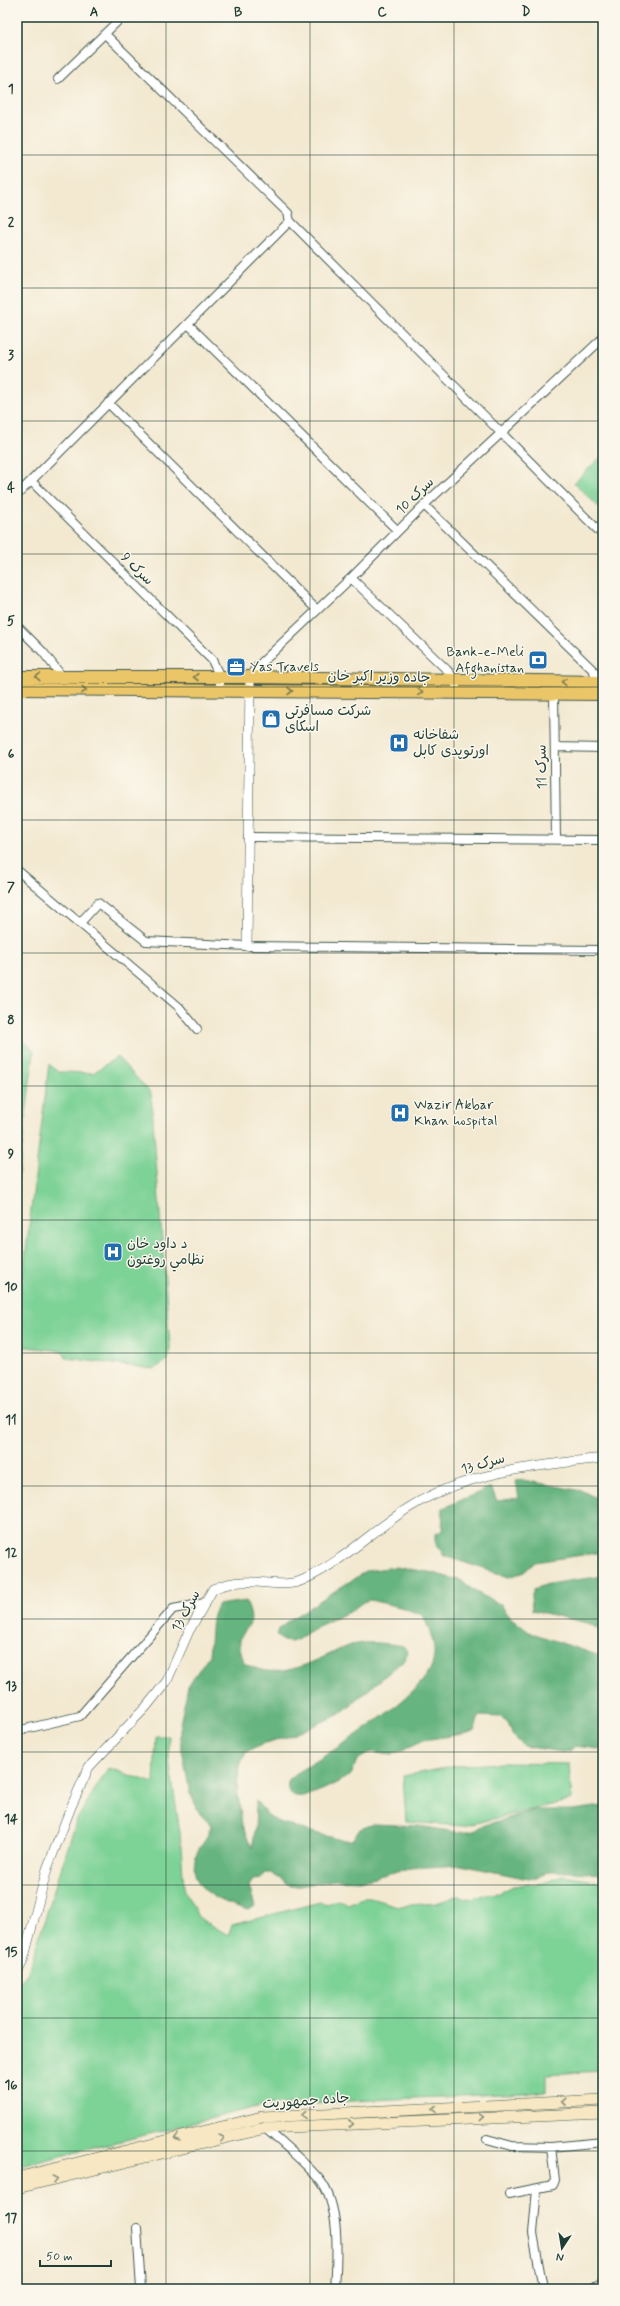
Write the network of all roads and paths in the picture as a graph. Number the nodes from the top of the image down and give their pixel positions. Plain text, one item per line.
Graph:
1 (122, 17) edge
2 (105, 34) junction
3 (58, 79) dead end
4 (290, 221) junction
5 (188, 324) junction
6 (603, 338) edge
7 (108, 403) junction
8 (501, 432) junction
9 (31, 481) junction
10 (17, 495) edge
11 (424, 505) junction
12 (398, 531) junction
13 (603, 534) edge
14 (351, 578) junction
15 (317, 610) junction
16 (17, 626) edge
17 (17, 677) edge
18 (220, 677) junction
19 (250, 677) junction
20 (65, 684) junction
21 (456, 687) junction
22 (600, 688) edge
23 (17, 689) edge
24 (220, 691) junction
25 (251, 691) junction
26 (554, 694) junction
27 (555, 747) junction
28 (603, 748) edge
29 (248, 837) junction
30 (556, 840) junction
31 (603, 840) edge
32 (17, 870) edge
33 (80, 922) junction
34 (247, 946) junction
35 (603, 950) edge
36 (198, 1029) dead end
37 (603, 1458) edge
38 (205, 1603) junction
39 (17, 1732) edge
40 (17, 1954) edge
41 (24, 1961) junction
42 (17, 1973) edge
43 (603, 2100) edge
44 (603, 2113) edge
45 (265, 2128) junction
46 (487, 2139) dead end
47 (603, 2142) edge
48 (551, 2147) junction
49 (17, 2178) edge
50 (17, 2188) edge
51 (537, 2189) junction
52 (509, 2194) dead end
53 (137, 2228) dead end
54 (603, 2283) edge
55 (141, 2289) edge
56 (335, 2289) edge
57 (543, 2289) edge
58 (587, 2289) edge

1 - 2 street
2 - 3 street
2 - 4 street
4 - 5 street
4 - 8 street
5 - 7 street
5 - 12 street
6 - 8 street, سرک 10
7 - 9 street
7 - 15 street
8 - 11 street, سرک 10
8 - 13 street
9 - 10 street
9 - 18 street, سرک 9
11 - 12 street, سرک 10
11 - 22 street
12 - 14 street, سرک 10
14 - 15 street, سرک 10
14 - 21 street
15 - 19 street, سرک 10
16 - 20 street
20 -> 17 main road
18 - 19 main road
18 -> 20 main road
18 - 24 street
19 - 21 main road
19 - 25 street
20 - 23 main road
20 -> 24 main road, جاده وزیر اکبر خان
22 -> 21 main road
25 -> 21 main road, جاده وزیر اکبر خان
21 - 26 main road, جاده وزیر اکبر خان
22 - 26 main road, جاده وزیر اکبر خان
24 - 25 main road, جاده وزیر اکبر خان
25 - 29 street
26 - 27 street, سرک 11
27 - 28 street
27 - 30 street, سرک 11
29 - 30 street
29 - 34 street
30 - 31 street
32 - 33 street
33 - 34 street
33 - 36 street
34 - 35 street
37 - 38 street, سرک 13
38 - 39 street
38 - 41 street, سرک 13
40 - 41 street
41 - 42 street, سرک 13
43 -> 49 main road, جاده جمهوریت
45 -> 44 main road, جاده جمهوریت
50 -> 45 main road, جاده جمهوریت
45 - 56 street
46 - 48 street
47 - 48 street
48 - 51 street
51 - 52 street
51 - 57 street
53 - 55 street
54 - 58 street

